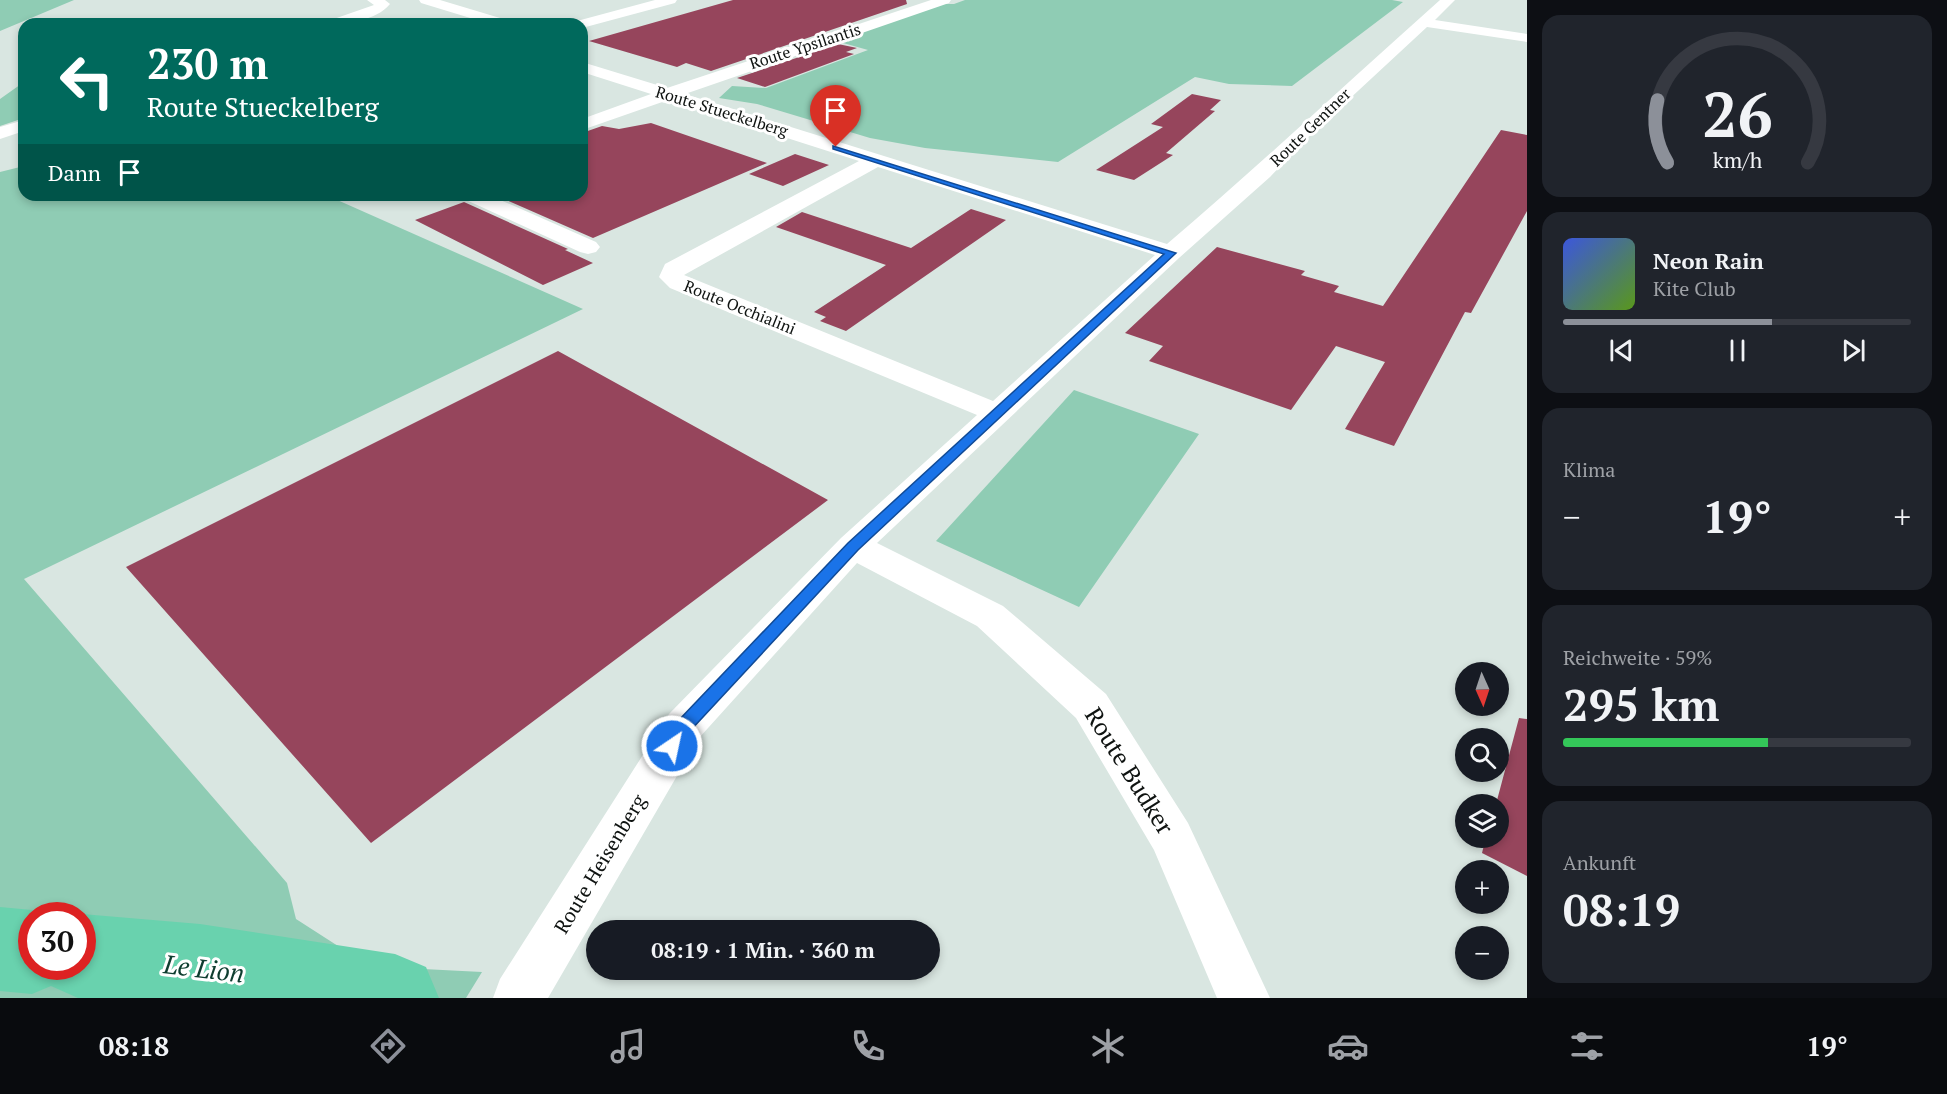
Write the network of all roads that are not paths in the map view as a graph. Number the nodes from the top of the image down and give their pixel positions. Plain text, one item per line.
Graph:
1 (374, 0) edge
2 (426, 0) edge
3 (670, 0) edge
4 (944, 0) edge
5 (1448, 0) edge
6 (351, 18) edge
7 (485, 18) edge
8 (588, 22) edge
9 (1422, 22) junction
10 (1527, 38) edge
11 (588, 69) edge
12 (666, 94) junction
13 (588, 123) edge
14 (18, 127) edge
15 (0, 133) edge
16 (876, 160) junction
17 (484, 201) edge
18 (588, 248) dead end
19 (1171, 253) junction
20 (998, 412) junction
21 (853, 546) junction
22 (525, 988) edge
23 (1244, 998) edge

1 - 6 street
2 - 7 street
3 - 8 street
4 - 12 street, Route Ypsilantis
5 - 9 street, Route Gentner
9 - 10 street
9 - 19 street, Route Gentner
11 - 12 street, Route Stueckelberg
12 - 13 street, Route Ypsilantis
12 - 16 street, Route Stueckelberg
14 - 15 street
16 - 19 street, Route Stueckelberg
16 - 20 street, Route Occhialini
17 - 18 street
19 - 20 street, Route Heisenberg
20 - 21 street, Route Heisenberg
21 - 22 street, Route Heisenberg
21 - 23 street, Route Budker

